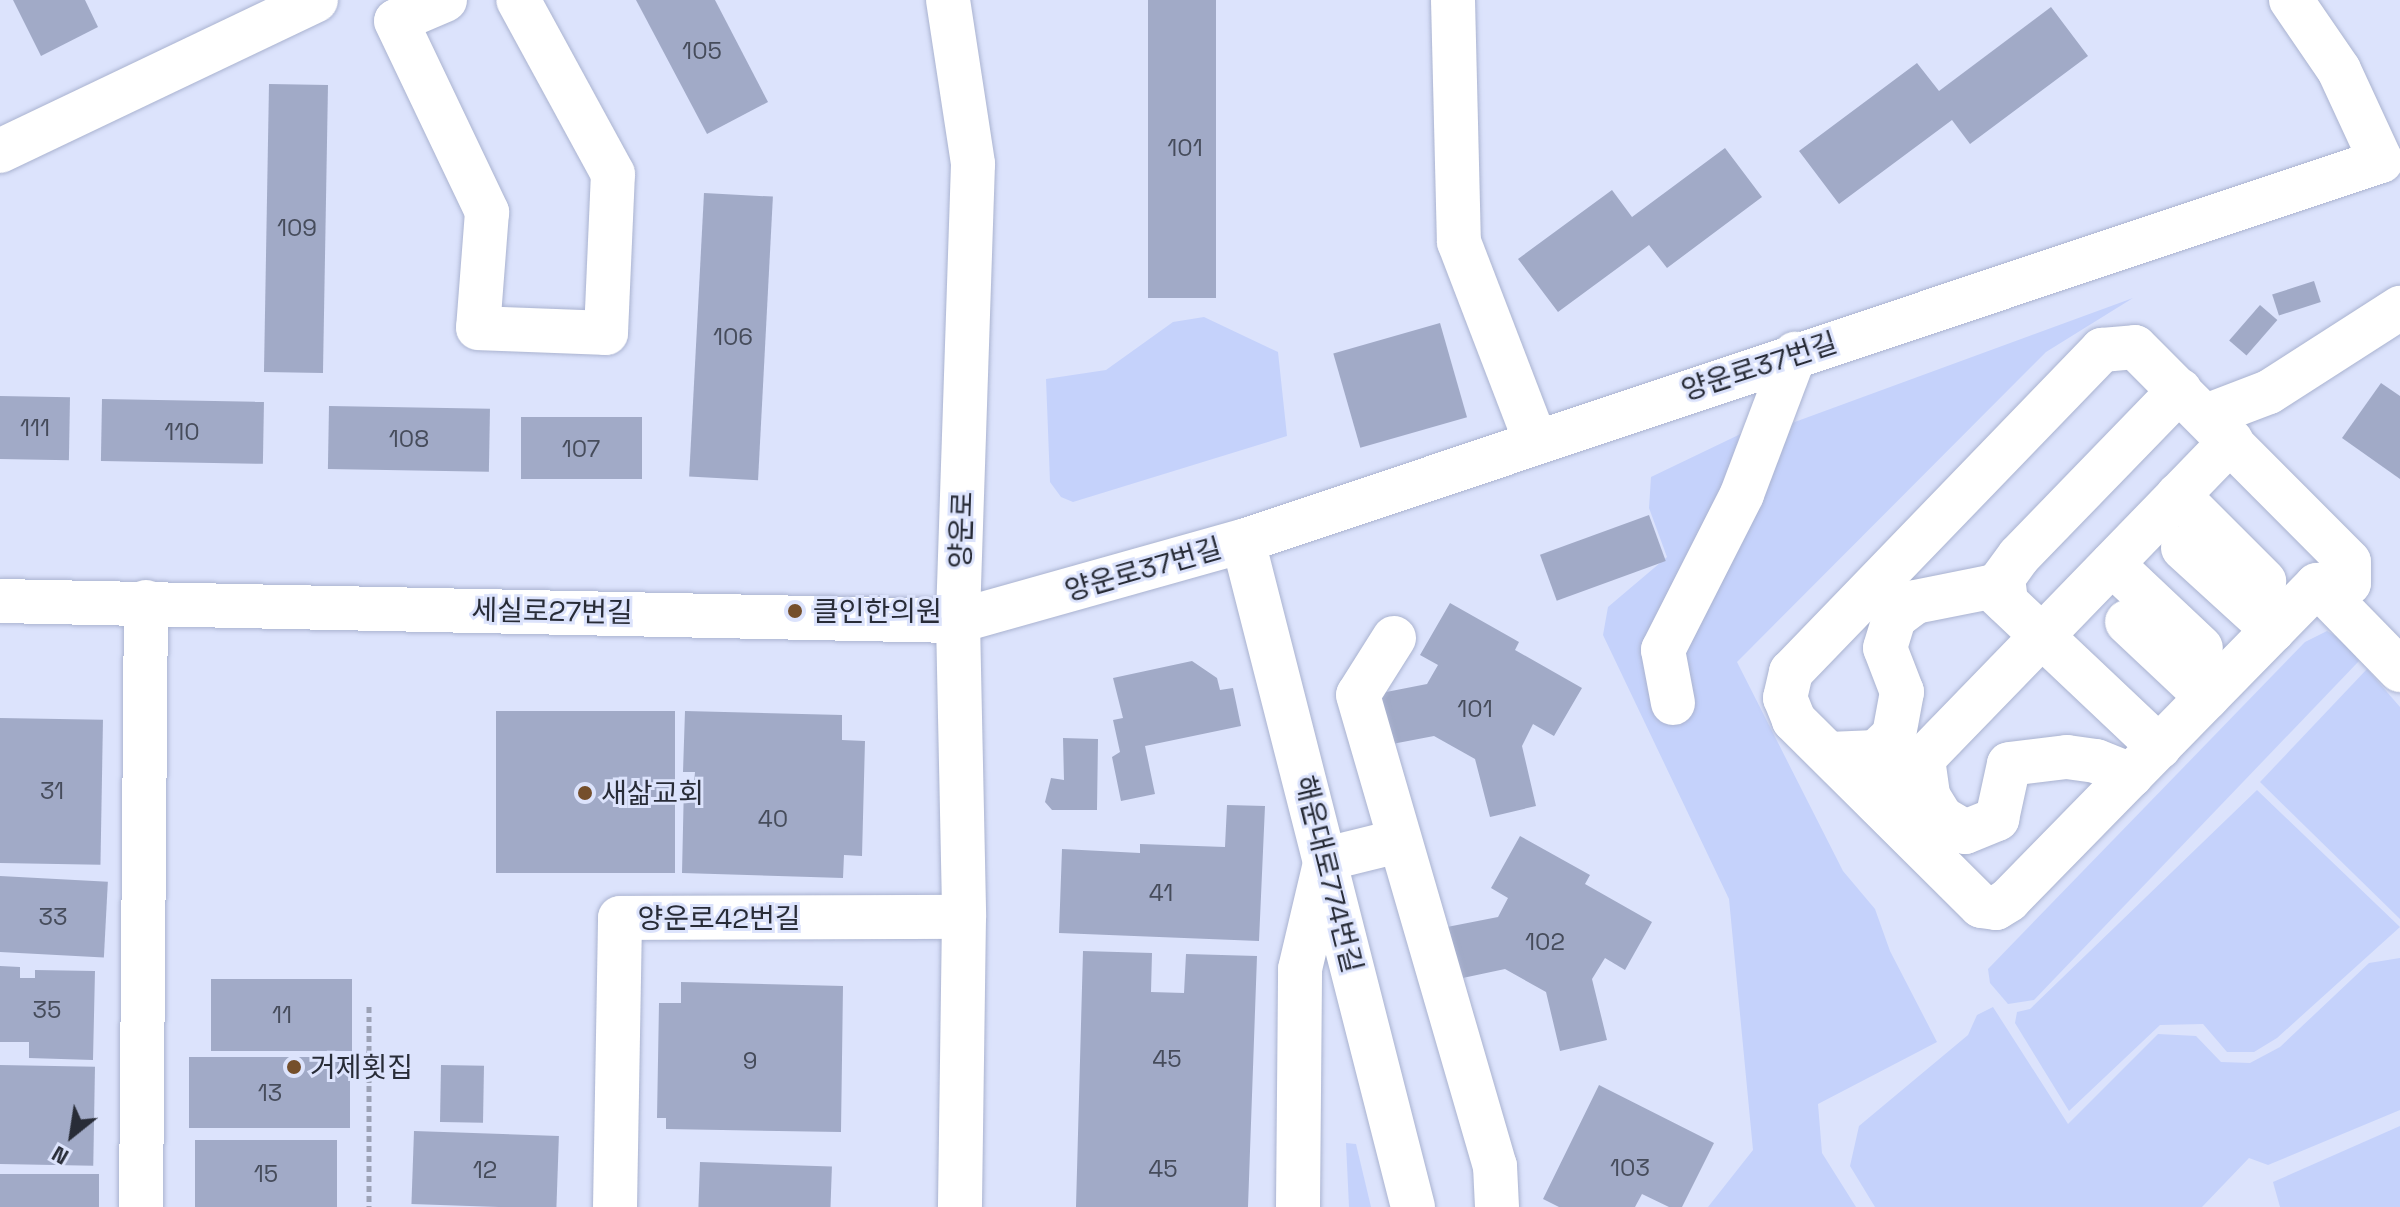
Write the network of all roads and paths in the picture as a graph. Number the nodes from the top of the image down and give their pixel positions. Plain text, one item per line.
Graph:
1 (316, 0) edge
2 (518, 0) edge
3 (948, 0) edge
4 (1453, 0) edge
5 (2291, 0) edge
6 (438, 2) edge
7 (0, 151) edge
8 (2390, 158) edge
9 (2400, 308) edge
10 (1795, 354) junction
11 (2206, 415) junction
12 (1535, 440) junction
13 (2178, 495) junction
14 (1243, 541) junction
15 (2261, 563) dead end
16 (2112, 564) junction
17 (2317, 585) junction
18 (0, 601) edge
19 (146, 602) junction
20 (2006, 602) junction
21 (958, 621) junction
22 (2273, 630) junction
23 (2042, 636) junction
24 (2131, 637) dead end
25 (1394, 638) dead end
26 (2400, 670) edge
27 (2207, 697) junction
28 (1673, 703) dead end
29 (1829, 754) junction
30 (1923, 759) junction
31 (2145, 761) junction
32 (1879, 804) junction
33 (1399, 841) junction
34 (1326, 859) junction
35 (964, 917) junction
36 (369, 1006) dead end
37 (141, 1207) edge
38 (369, 1207) edge
39 (615, 1207) edge
40 (960, 1207) edge
41 (1298, 1207) edge
42 (1413, 1207) edge
43 (1497, 1207) edge

1 - 7 street
2 - 6 street
3 - 21 street, 양운로
4 - 12 street
5 - 8 street, 양운로37번길
8 - 10 street, 양운로37번길
9 - 11 street
10 - 12 street, 양운로37번길
10 - 28 street
11 - 13 street
11 - 17 street
11 - 20 street
11 - 29 street
12 - 14 street, 양운로37번길
13 - 15 street
13 - 16 street
14 - 21 street, 양운로37번길
14 - 34 street, 해운대로774번길
16 - 22 street
16 - 23 street
17 - 22 street
17 - 26 street
18 - 19 street, 세실로27번길
19 - 21 street, 세실로27번길
19 - 37 street
20 - 23 street
20 - 29 street
21 - 35 street, 양운로
22 - 27 street
23 - 30 street
23 - 31 street
24 - 27 street
25 - 33 street
27 - 31 street
29 - 32 street
30 - 31 street
30 - 32 street
31 - 32 street
33 - 34 street
33 - 43 street
34 - 41 street
34 - 42 street, 해운대로774번길
35 - 39 street, 양운로42번길
35 - 40 street, 양운로
36 - 38 path

